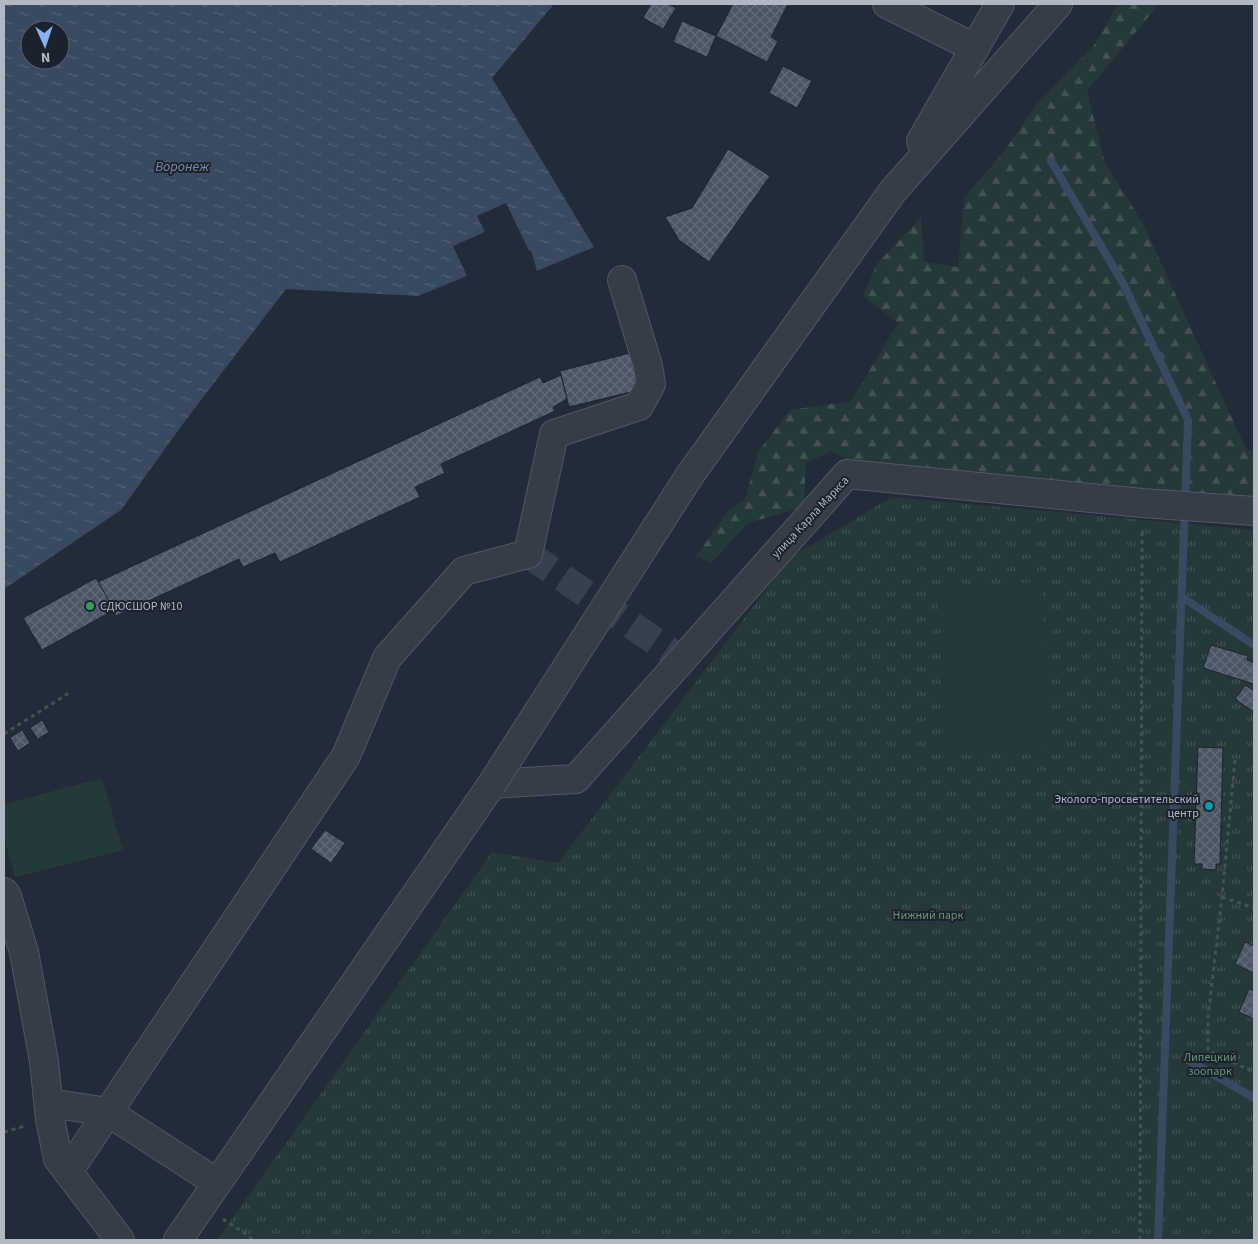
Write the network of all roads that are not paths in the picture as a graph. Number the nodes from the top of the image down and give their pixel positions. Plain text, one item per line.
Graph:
1 (887, 4) edge
2 (1000, 4) edge
3 (1058, 4) edge
4 (975, 48) junction
5 (893, 191) junction
6 (622, 280) dead end
7 (1253, 505) edge
8 (492, 784) junction
9 (4, 892) edge
10 (49, 1103) junction
11 (108, 1112) junction
12 (68, 1172) junction
13 (217, 1183) junction
14 (120, 1240) edge
15 (178, 1240) edge

1 - 4 street
2 - 4 street
3 - 5 street
4 - 5 street
5 - 8 street, bridge
6 - 11 street
7 - 8 street, улица Карла Маркса
8 - 13 street
9 - 10 street
10 - 11 street
10 - 12 street
11 - 12 street
11 - 13 street
12 - 14 street
13 - 15 street

